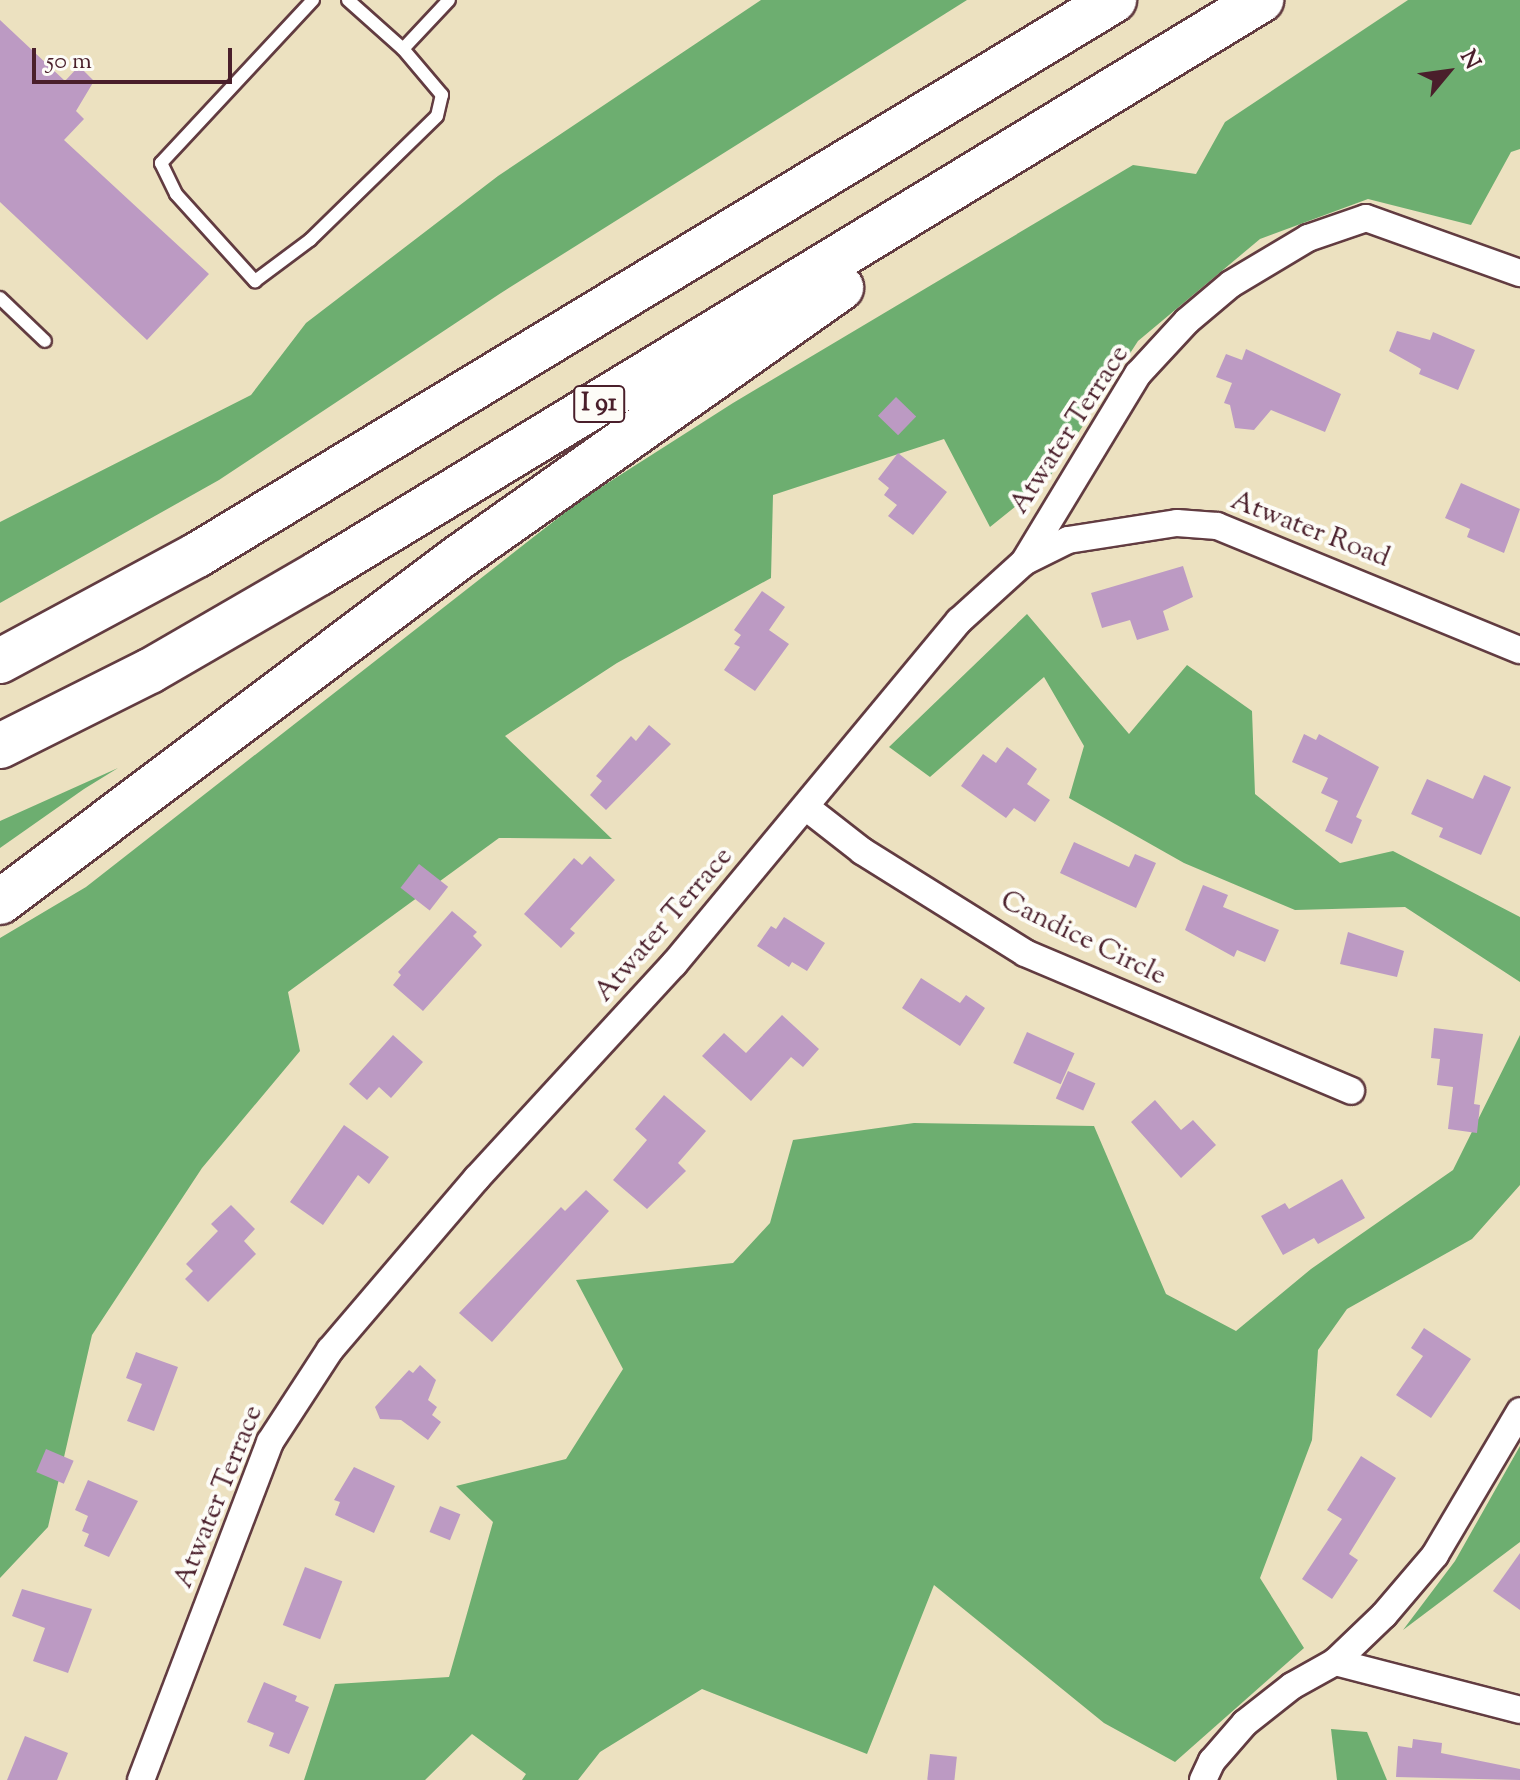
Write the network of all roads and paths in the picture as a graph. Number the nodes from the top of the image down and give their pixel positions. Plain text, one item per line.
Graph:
1 (313, 0) edge
2 (348, 0) edge
3 (1114, 0) edge
4 (1261, 0) edge
5 (442, 3) edge
6 (1189, 45) junction
7 (403, 49) junction
8 (1520, 273) edge
9 (0, 298) edge
10 (45, 341) dead end
11 (1024, 562) junction
12 (1520, 650) edge
13 (0, 661) edge
14 (0, 746) edge
15 (807, 808) junction
16 (0, 902) edge
17 (1351, 1091) dead end
18 (1520, 1411) edge
19 (1335, 1662) junction
20 (1520, 1710) edge
21 (141, 1780) edge
22 (1203, 1780) edge

1 - 7 lane
2 - 7 lane
3 - 13 highway
4 - 6 highway, I 91
5 - 7 lane
6 - 14 highway, I 91
6 - 16 highway
8 - 11 street, Atwater Terrace
9 - 10 lane
11 - 12 street, Atwater Road
11 - 15 street, Atwater Terrace
15 - 17 street, Candice Circle
15 - 21 street, Atwater Terrace
18 - 19 street
19 - 20 street
19 - 22 street

